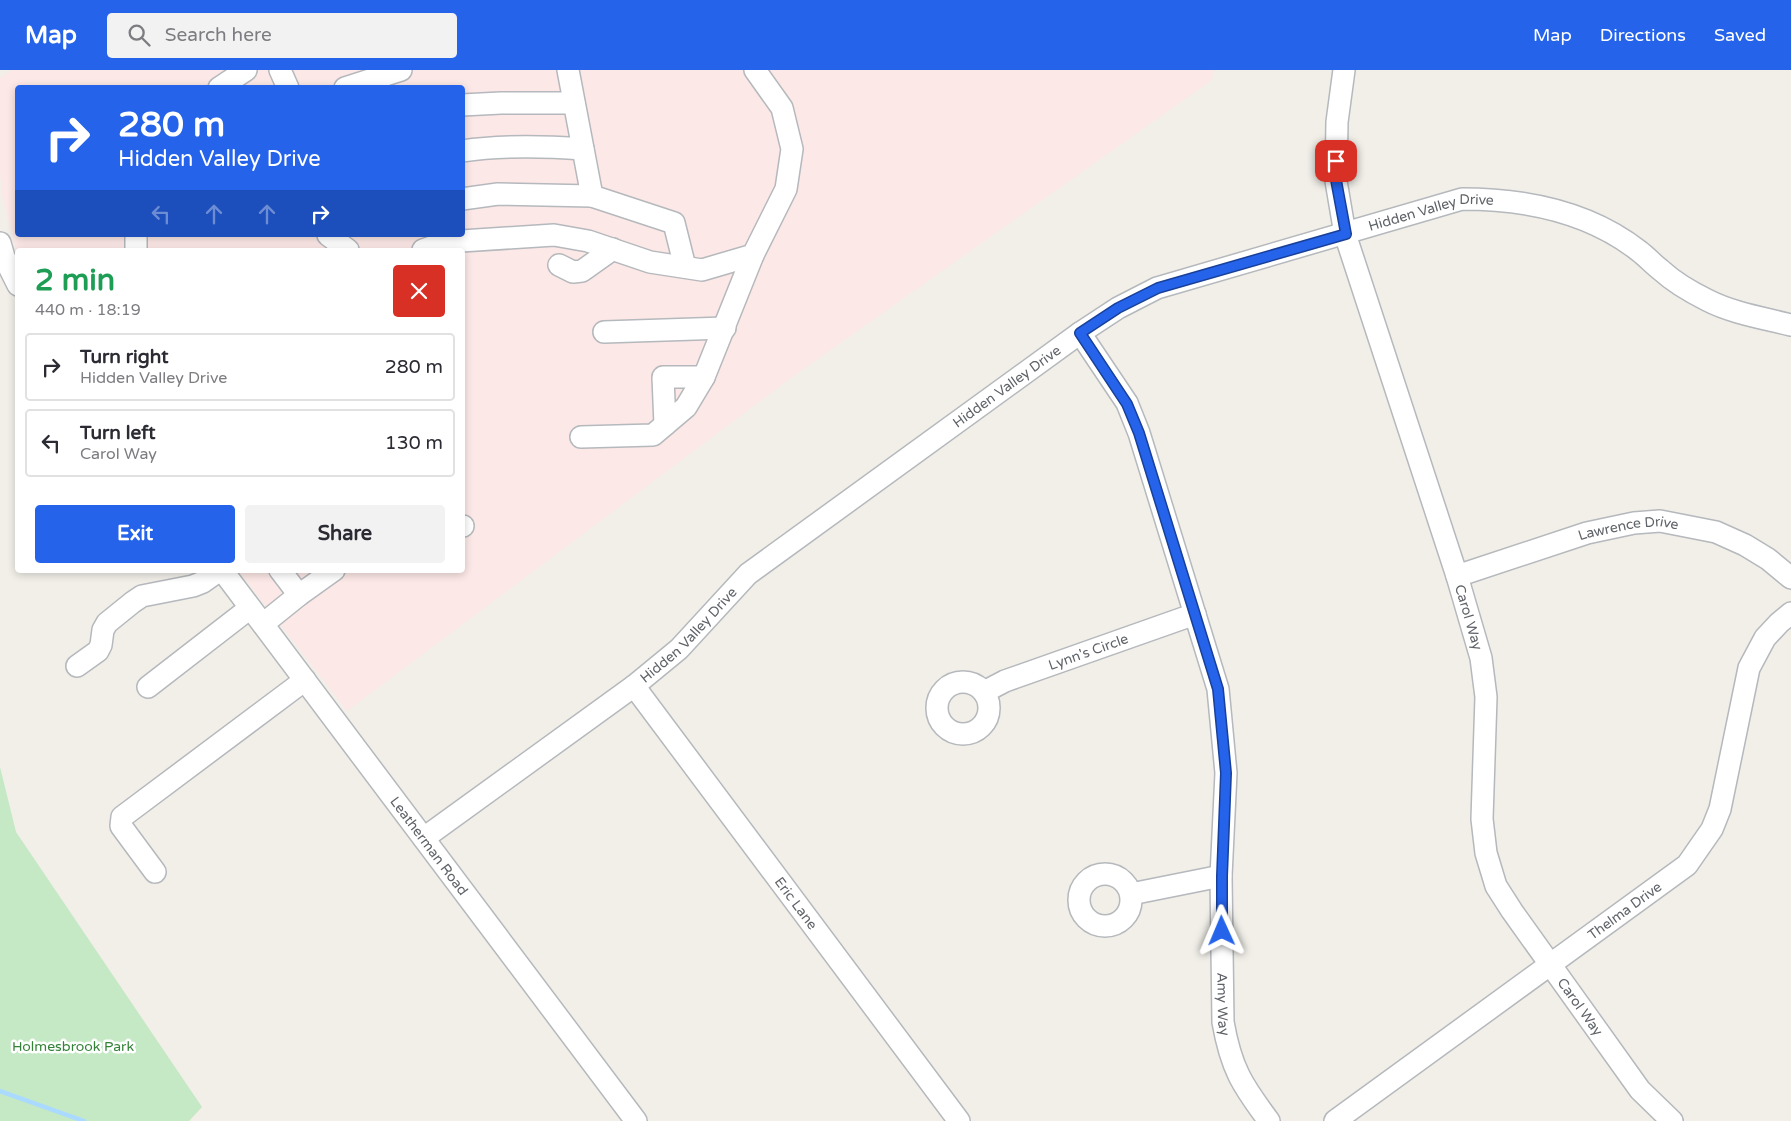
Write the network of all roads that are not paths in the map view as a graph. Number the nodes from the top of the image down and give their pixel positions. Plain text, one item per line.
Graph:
1 (246, 70) edge
2 (280, 70) edge
3 (401, 70) edge
4 (568, 70) edge
5 (755, 70) edge
6 (1344, 70) edge
7 (224, 85) edge
8 (287, 85) edge
9 (354, 85) edge
10 (574, 103) junction
11 (465, 105) edge
12 (582, 148) junction
13 (465, 151) edge
14 (592, 196) junction
15 (465, 199) edge
16 (1346, 234) junction
17 (538, 236) junction
18 (331, 237) edge
19 (0, 243) edge
20 (345, 248) edge
21 (428, 248) edge
22 (613, 249) junction
23 (753, 256) junction
24 (685, 268) junction
25 (15, 280) edge
26 (1791, 324) edge
27 (724, 328) junction
28 (604, 332) dead end
29 (1080, 333) junction
30 (704, 377) junction
31 (665, 425) junction
32 (581, 437) dead end
33 (216, 573) edge
34 (223, 573) edge
35 (282, 573) edge
36 (330, 573) edge
37 (1457, 576) junction
38 (1791, 578) edge
39 (299, 595) junction
40 (1195, 614) junction
41 (1791, 614) edge
42 (256, 616) junction
43 (77, 666) dead end
44 (305, 680) junction
45 (634, 686) junction
46 (148, 687) dead end
47 (984, 692) dead end
48 (424, 838) junction
49 (155, 872) dead end
50 (1222, 876) junction
51 (1131, 894) dead end
52 (1550, 965) junction
53 (636, 1121) edge
54 (959, 1121) edge
55 (1270, 1121) edge
56 (1335, 1121) edge
57 (1672, 1121) edge

1 - 7 street
2 - 8 street
3 - 9 street
4 - 10 street
5 - 23 street
6 - 16 street, Carol Way
10 - 11 street
10 - 12 street
12 - 13 street
12 - 14 street
14 - 15 street
14 - 24 street
16 - 26 street, Hidden Valley Drive
16 - 29 street, Hidden Valley Drive
16 - 37 street, Carol Way
17 - 21 street
17 - 22 street
17 - 22 street
18 - 20 street
19 - 25 street
22 - 24 street
23 - 24 street
23 - 27 street
27 - 28 street
27 - 30 street
29 - 40 street, Amy Way
29 - 45 street, Hidden Valley Drive
30 - 31 street
30 - 31 street
31 - 32 street
33 - 43 street
34 - 42 street, Leatherman Road
35 - 39 street
36 - 39 street
37 - 38 street, Lawrence Drive
37 - 52 street, Carol Way
39 - 42 street
40 - 47 street, Lynn's Circle
40 - 50 street, Amy Way
41 - 52 street, Thelma Drive
42 - 44 street, Leatherman Road
42 - 46 street
44 - 48 street, Leatherman Road
44 - 49 street
45 - 48 street, Hidden Valley Drive
45 - 54 street, Eric Lane
48 - 53 street, Leatherman Road
50 - 51 street
50 - 55 street, Amy Way
52 - 56 street, Thelma Drive
52 - 57 street, Carol Way

